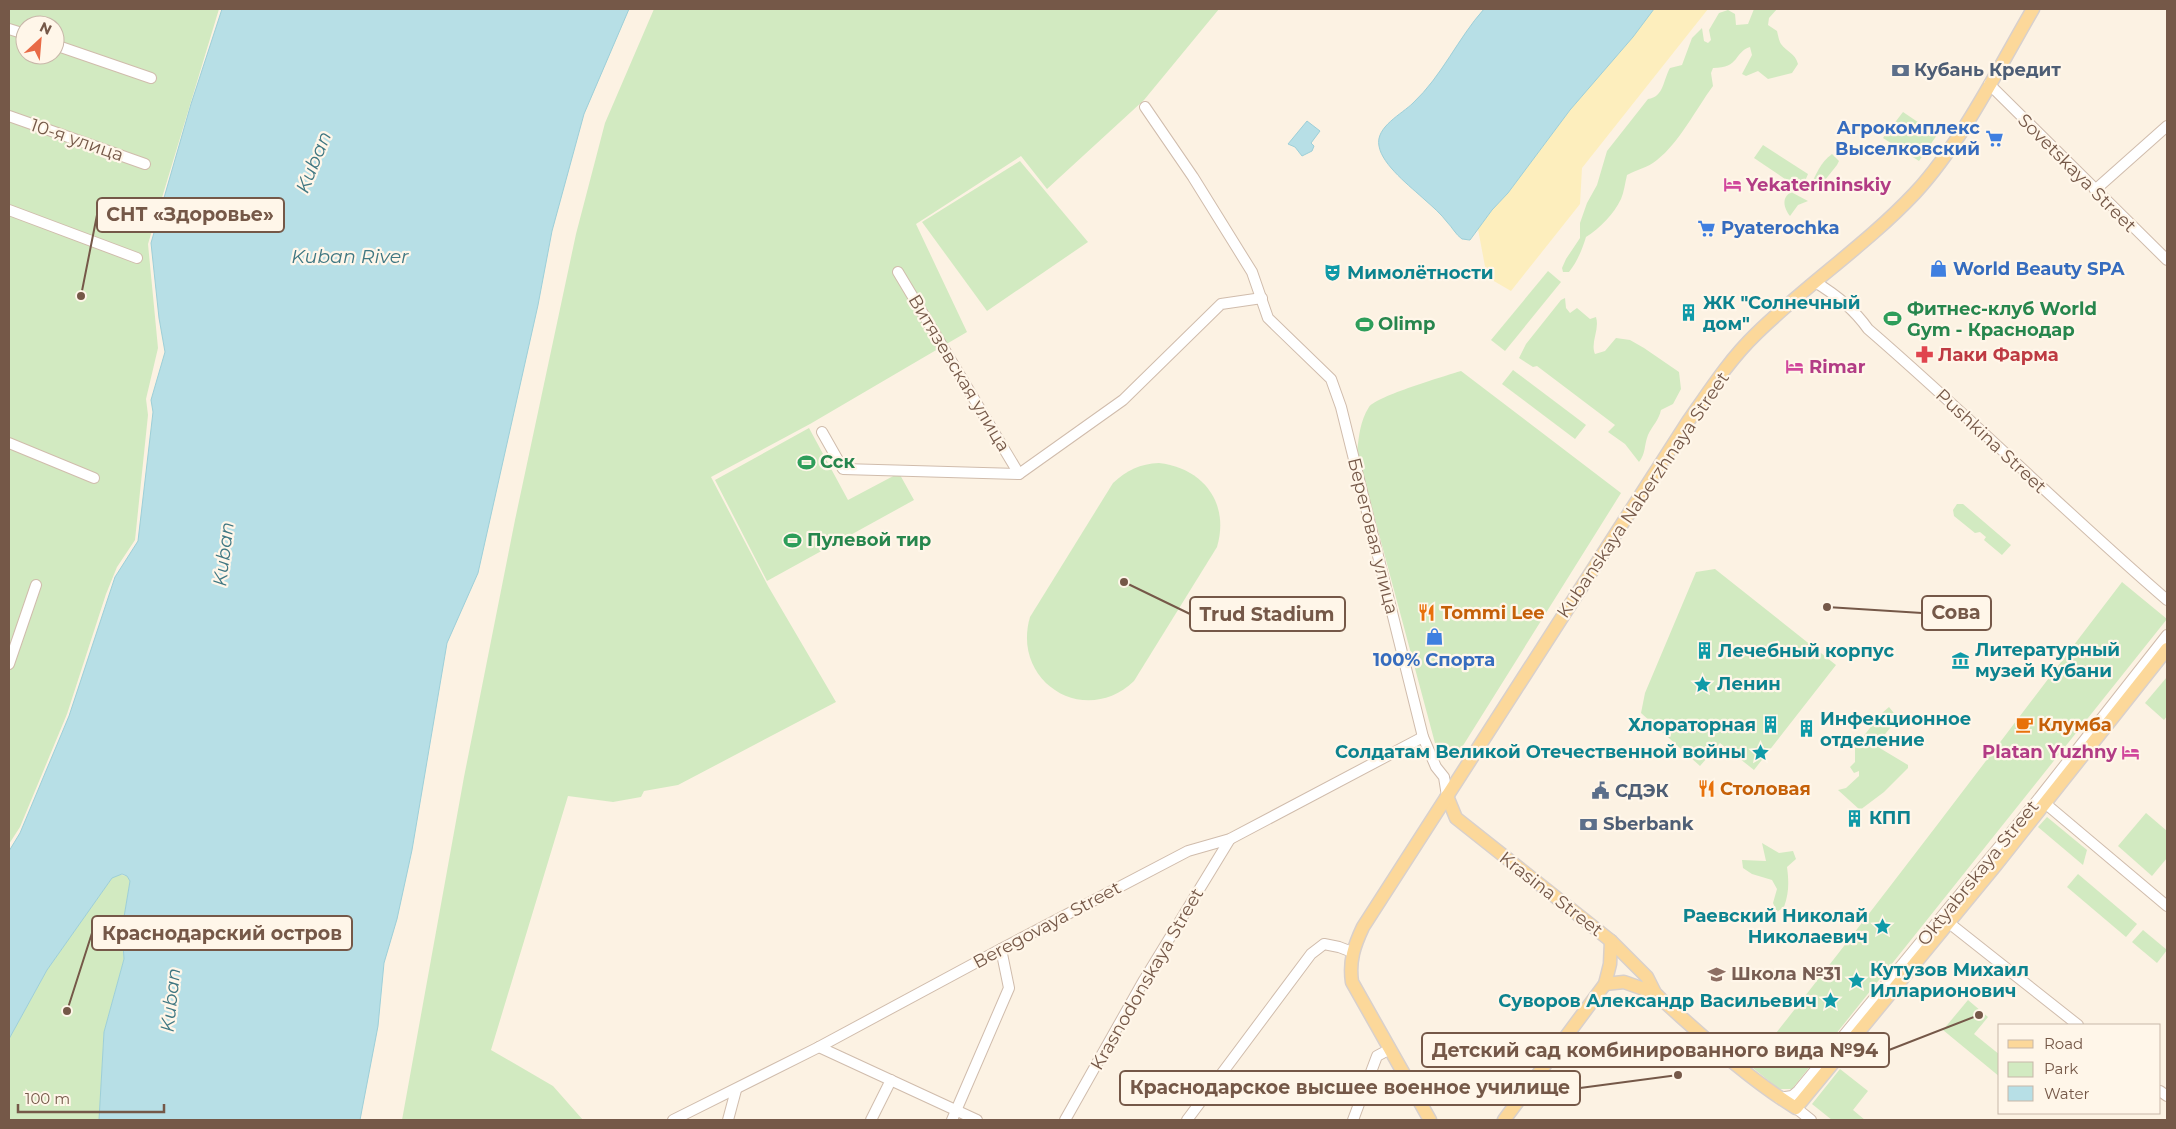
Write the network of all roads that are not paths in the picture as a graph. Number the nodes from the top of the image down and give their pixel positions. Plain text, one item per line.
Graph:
1 (2033, 9) edge
2 (65, 48) edge
3 (151, 78) dead end
4 (1989, 84) junction
5 (1145, 107) dead end
6 (9, 116) edge
7 (2167, 126) edge
8 (145, 164) dead end
9 (2095, 190) junction
10 (9, 210) edge
11 (137, 258) dead end
12 (2167, 260) edge
13 (898, 272) dead end
14 (1815, 282) junction
15 (1262, 298) junction
16 (822, 432) dead end
17 (9, 443) edge
18 (1019, 474) junction
19 (94, 478) dead end
20 (36, 585) dead end
21 (2167, 600) edge
22 (2167, 635) edge
23 (2167, 649) edge
24 (9, 664) edge
25 (1423, 737) junction
26 (1447, 796) junction
27 (2044, 799) junction
28 (1230, 838) junction
29 (2167, 898) edge
30 (2167, 906) edge
31 (1945, 920) junction
32 (1611, 941) junction
33 (1001, 948) junction
34 (1352, 952) junction
35 (1605, 984) junction
36 (1655, 993) junction
37 (2077, 1024) edge
38 (820, 1047) junction
39 (1390, 1048) junction
40 (891, 1080) junction
41 (736, 1090) junction
42 (1779, 1098) junction
43 (1796, 1108) junction
44 (954, 1116) edge
45 (673, 1120) edge
46 (728, 1120) edge
47 (871, 1120) edge
48 (977, 1120) edge
49 (1065, 1120) edge
50 (1188, 1120) edge
51 (1352, 1120) edge
52 (1430, 1120) edge
53 (1504, 1120) edge
54 (1811, 1120) edge

1 - 4 main road, Kubanskaya Naberzhnaya Street
2 - 3 street
4 - 9 street, Sovetskaya Street
4 - 14 main road, Kubanskaya Naberzhnaya Street
5 - 15 street, Береговая улица
6 - 8 street, 10-я улица
7 - 9 street
9 - 12 street, Sovetskaya Street
10 - 11 street
13 - 18 street, Витязевская улица
14 - 21 street, Pushkina Street
14 - 26 main road, Kubanskaya Naberzhnaya Street
15 - 18 street
15 - 25 street, Береговая улица
16 - 18 street
17 - 19 street
20 - 24 street
22 - 27 street, Oktyabrskaya Street
23 - 27 main road, Oktyabrskaya Street
25 - 26 street, Береговая улица
25 - 28 street, Beregovaya Street
26 - 32 main road, Krasina Street
26 - 34 main road, Kubanskaya Naberzhnaya Street
27 - 29 street
27 - 30 street
27 - 31 main road, Oktyabrskaya Street
28 - 33 street, Beregovaya Street
28 - 49 street, Krasnodonskaya Street
31 - 37 street
31 - 42 street, Oktyabrskaya Street
31 - 43 main road, Oktyabrskaya Street
32 - 35 main road
32 - 36 main road, Krasina Street
33 - 38 street, Beregovaya Street
33 - 44 street
34 - 39 main road
34 - 50 street
35 - 36 main road, Krasina Street
35 - 53 main road
36 - 42 main road, Krasina Street
38 - 40 street
38 - 41 street, Beregovaya Street
39 - 51 street
39 - 52 main road
40 - 44 street
40 - 47 street
41 - 45 street, Beregovaya Street
41 - 46 street
42 - 43 main road, Krasina Street
43 - 54 street, Krasina Street
44 - 48 street

